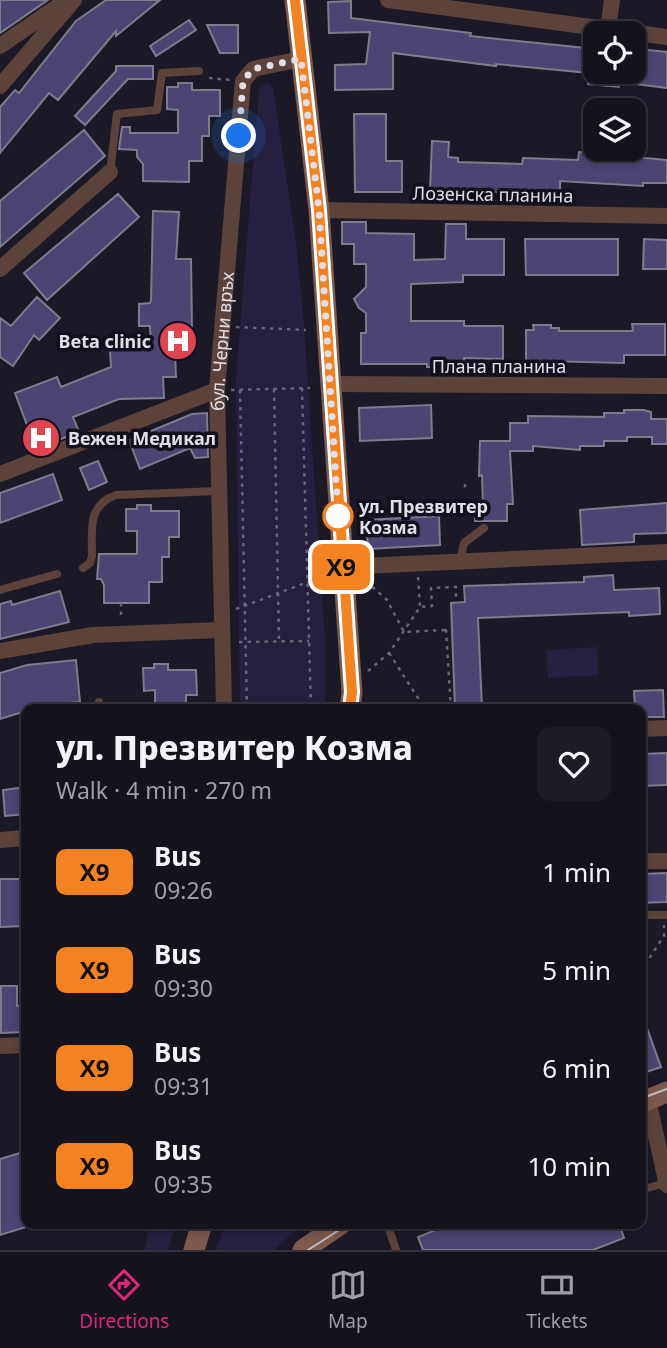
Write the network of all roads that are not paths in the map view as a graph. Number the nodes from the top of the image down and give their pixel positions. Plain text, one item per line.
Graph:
1 (67, 0) edge
2 (74, 0) edge
3 (295, 0) edge
4 (388, 0) edge
5 (612, 0) edge
6 (609, 21) edge
7 (583, 26) edge
8 (646, 34) edge
9 (667, 37) edge
10 (0, 46) edge
11 (301, 59) junction
12 (199, 71) road end
13 (0, 86) edge
14 (110, 172) joint
15 (319, 210) junction
16 (667, 216) edge
17 (2, 263) edge
18 (320, 386) junction
19 (667, 386) edge
20 (217, 390) junction
21 (0, 474) edge
22 (218, 491) junction
23 (484, 528) dead end
24 (667, 552) edge
25 (460, 561) junction
26 (82, 568) dead end
27 (57, 574) dead end
28 (342, 574) junction
29 (0, 590) edge
30 (220, 629) junction
31 (0, 651) edge
32 (224, 704) edge
33 (351, 704) edge
34 (667, 728) edge
35 (646, 729) edge
36 (21, 838) edge
37 (0, 840) edge
38 (646, 861) edge
39 (667, 861) edge
40 (646, 915) edge
41 (667, 915) edge
42 (21, 1045) edge
43 (0, 1046) edge
44 (652, 1098) edge
45 (667, 1184) edge
46 (646, 1189) edge
47 (200, 1229) edge
48 (333, 1229) edge
49 (389, 1229) edge
50 (194, 1250) edge
51 (303, 1250) edge
52 (397, 1250) edge

1 - 10 street
2 - 13 street
3 - 11 main road
4 - 7 street
5 - 6 street
8 - 9 street
11 - 15 main road
11 - 20 street, бул. Черни връх
12 - 14 lane
14 - 17 street
15 - 16 street, Лозенска планина
15 - 18 main road
18 - 19 street, Плана планина
18 - 28 main road
20 - 21 street
20 - 22 street, бул. Черни връх
22 - 26 lane
22 - 30 street, бул. Черни връх
23 - 25 lane
24 - 25 street
25 - 28 street
27 - 29 lane
28 - 33 main road
30 - 31 street
30 - 32 street, бул. Черни връх
34 - 35 street
36 - 37 street
38 - 39 street
40 - 41 lane
42 - 43 street
44 - 45 street
45 - 46 lane
47 - 50 main road
48 - 51 main road
49 - 52 lane

